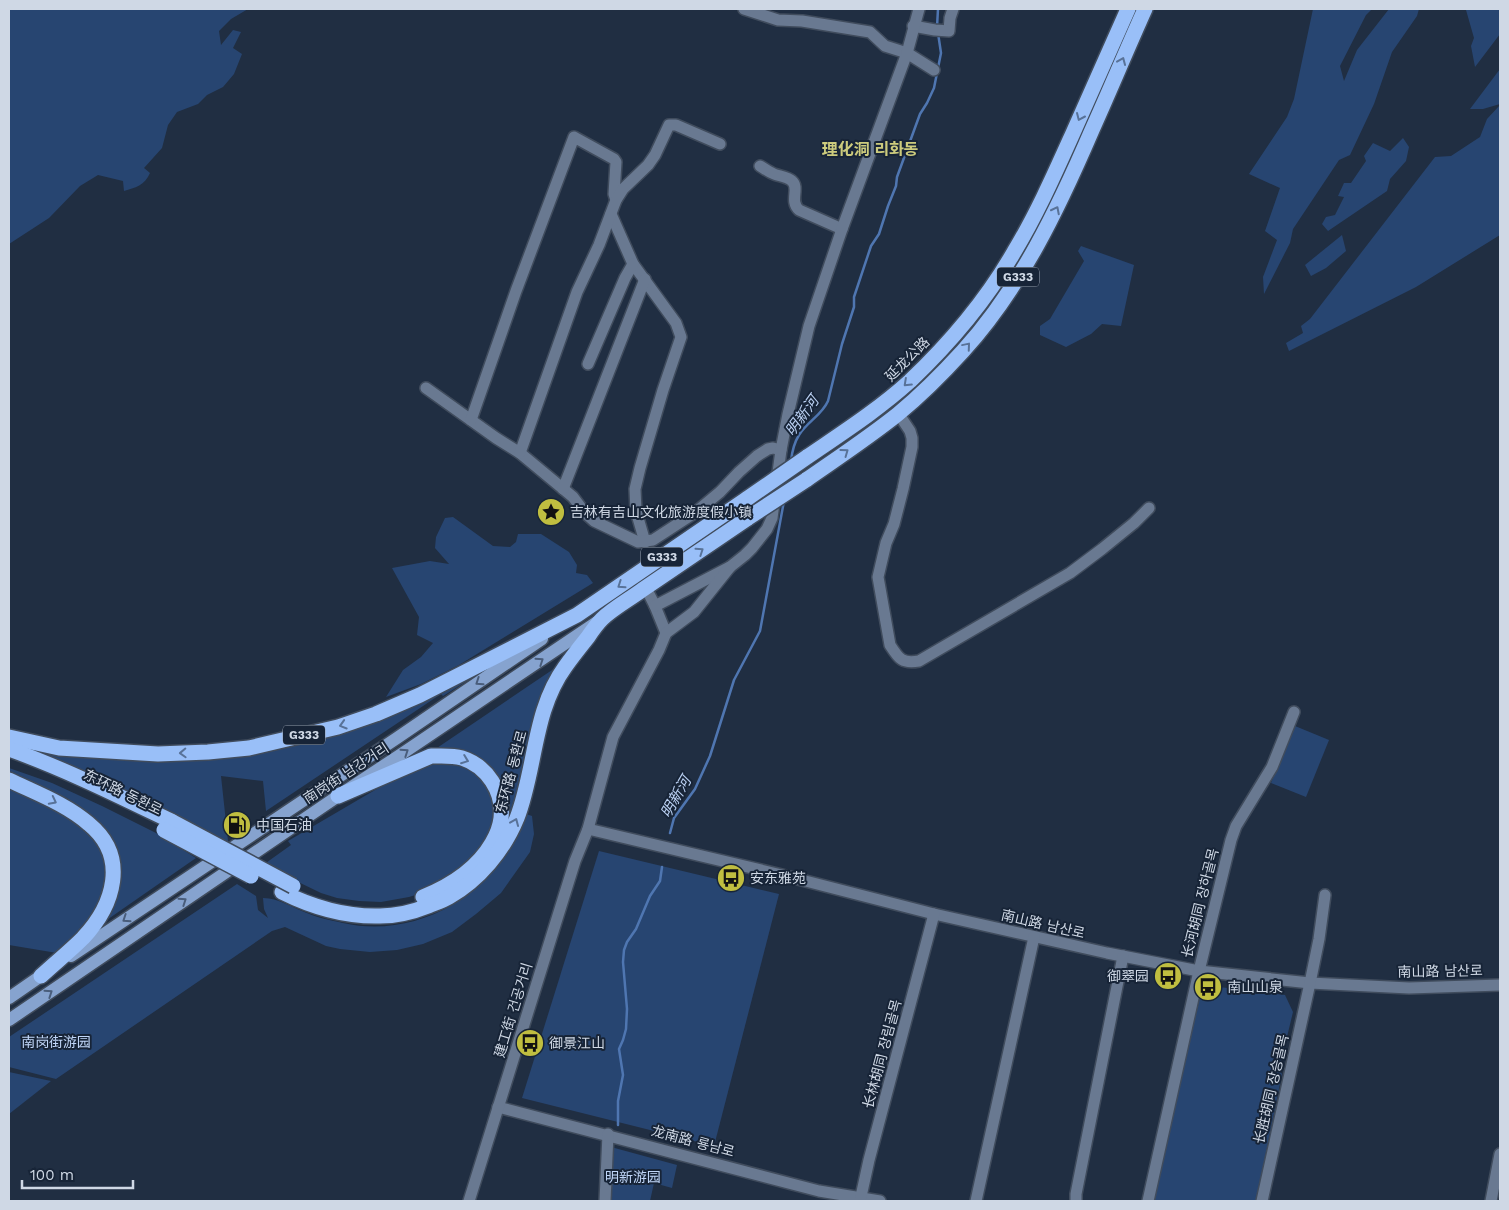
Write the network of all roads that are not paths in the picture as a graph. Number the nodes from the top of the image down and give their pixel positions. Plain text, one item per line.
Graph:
1 (744, 9) edge
2 (919, 9) edge
3 (953, 9) edge
4 (1128, 9) edge
5 (1144, 9) edge
6 (913, 26) junction
7 (907, 53) junction
8 (934, 70) dead end
9 (720, 144) dead end
10 (760, 166) dead end
11 (616, 200) junction
12 (611, 214) junction
13 (842, 229) junction
14 (634, 264) junction
15 (645, 279) junction
16 (588, 364) dead end
17 (426, 388) dead end
18 (898, 413) junction
19 (471, 420) junction
20 (782, 450) junction
21 (520, 453) junction
22 (563, 488) junction
23 (1148, 508) dead end
24 (696, 512) junction
25 (706, 527) junction
26 (645, 542) junction
27 (730, 567) junction
28 (646, 588) junction
29 (655, 606) junction
30 (577, 615) junction
31 (602, 618) junction
32 (666, 633) junction
33 (1294, 712) dead end
34 (9, 737) edge
35 (9, 749) edge
36 (9, 759) edge
37 (9, 780) edge
38 (338, 796) junction
39 (168, 826) junction
40 (588, 829) junction
41 (287, 889) junction
42 (1325, 895) dead end
43 (934, 914) junction
44 (1034, 937) junction
45 (1123, 956) junction
46 (1199, 970) junction
47 (41, 976) junction
48 (1310, 982) junction
49 (1500, 985) edge
50 (9, 998) edge
51 (9, 1020) edge
52 (498, 1107) junction
53 (608, 1134) junction
54 (1500, 1154) edge
55 (860, 1200) edge
56 (469, 1201) edge
57 (605, 1201) edge
58 (880, 1201) edge
59 (976, 1201) edge
60 (1076, 1201) edge
61 (1148, 1201) edge
62 (1262, 1201) edge
63 (1492, 1201) edge

1 - 7 street
2 - 6 street
3 - 6 street
4 -> 25 highway, 延龙公路 / G333, bridge
18 -> 5 highway, G333
6 - 7 street
7 - 8 street
7 - 13 street
9 - 11 street
10 - 13 street
11 - 12 street
11 - 19 street
12 - 14 street
12 - 21 street
13 - 20 street
14 - 15 street
14 - 16 street
15 - 22 street
15 - 26 street
17 - 19 street
18 - 23 street
28 -> 18 highway, G333, bridge
19 - 21 street
20 - 24 street
20 - 27 street
21 - 22 street
22 - 26 street
24 - 25 street
24 - 26 street
25 -> 30 highway, 延龙公路 / G333
27 - 29 street
27 - 32 street
28 - 29 street
28 - 31 highway, G333
29 - 32 street
30 -> 34 highway, 东环路 동환로 / G333
30 -> 47 main road, 南岗街 남강거리
38 -> 31 main road, 南岗街 남강거리
41 -> 31 highway, 东环路 동환로 / G333
32 - 40 street, 建工街 건공거리
33 - 46 street, 长河胡同 장하골목
35 - 39 highway
36 - 39 highway, 东环路 동환로
37 -> 47 highway
38 -> 41 highway
51 -> 38 main road, 南岗街 남강거리
39 - 41 highway, bridge
40 - 43 street, 南山路 남산로
40 - 52 street, 建工街 건공거리
42 - 48 street, 长胜胡同 장승골목
43 - 44 street, 南山路 남산로
43 - 55 street, 长林胡同 장림골목
44 - 45 street, 南山路 남산로
44 - 59 street
45 - 46 street, 南山路 남산로
45 - 60 street
46 - 48 street, 南山路 남산로
46 - 61 street, 长河胡同 장하골목
47 - 50 main road, 南岗街 남강거리
48 - 49 street, 南山路 남산로
48 - 62 street, 长胜胡同 장승골목
52 - 53 street, 龙南路 룡남로
52 - 56 street, 建工街 건공거리
53 - 55 street, 龙南路 룡남로
53 - 57 street
54 - 63 street
55 - 58 street, 龙南路 룡남로

